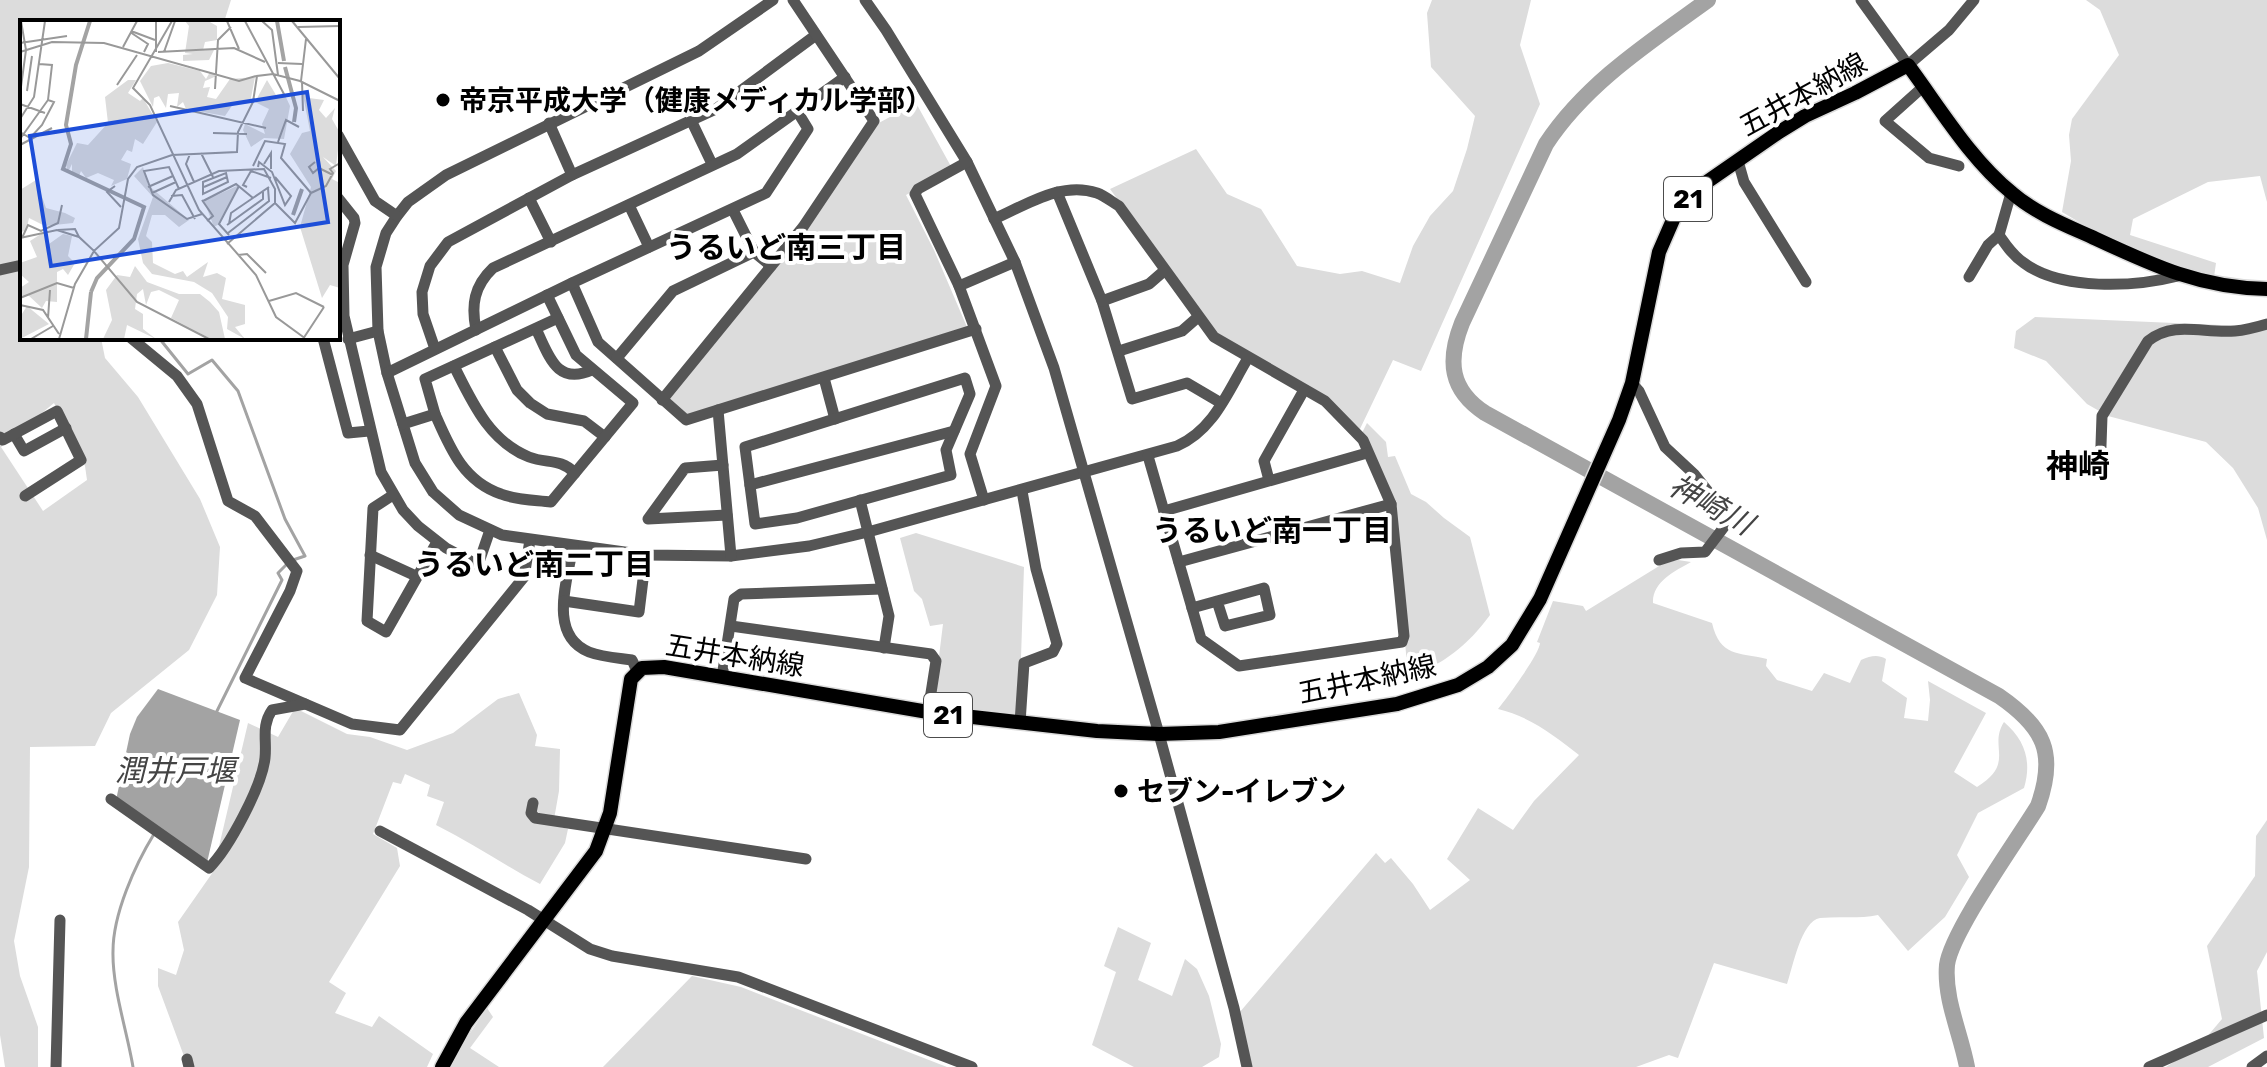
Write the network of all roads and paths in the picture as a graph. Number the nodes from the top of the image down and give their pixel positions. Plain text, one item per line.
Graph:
1 (773, 0) edge
2 (793, 0) edge
3 (865, 0) edge
4 (1861, 0) edge
5 (1974, 0) edge
6 (816, 35) junction
7 (1908, 65) junction
8 (845, 77) junction
9 (1924, 86) junction
10 (797, 111) junction
11 (691, 120) junction
12 (549, 123) junction
13 (340, 139) edge
14 (1738, 161) junction
15 (967, 162) junction
16 (712, 164) junction
17 (1959, 166) dead end
18 (572, 175) junction
19 (1057, 192) junction
20 (2011, 193) junction
21 (529, 198) junction
22 (340, 200) edge
23 (629, 205) junction
24 (733, 210) junction
25 (397, 216) junction
26 (994, 219) junction
27 (1999, 235) junction
28 (551, 242) junction
29 (649, 247) junction
30 (754, 252) junction
31 (1015, 262) junction
32 (20, 265) edge
33 (340, 266) edge
34 (771, 266) junction
35 (0, 270) edge
36 (1164, 271) junction
37 (2178, 276) junction
38 (1969, 277) dead end
39 (1806, 282) dead end
40 (572, 283) junction
41 (959, 286) junction
42 (2267, 289) edge
43 (547, 295) junction
44 (1102, 301) junction
45 (1198, 317) junction
46 (558, 318) junction
47 (2267, 324) edge
48 (536, 329) junction
49 (976, 329) junction
50 (476, 330) junction
51 (378, 331) junction
52 (348, 339) junction
53 (133, 340) edge
54 (324, 340) edge
55 (495, 347) junction
56 (435, 349) junction
57 (1119, 351) junction
58 (617, 358) junction
59 (1248, 358) junction
60 (454, 366) junction
61 (592, 370) junction
62 (387, 373) junction
63 (824, 378) junction
64 (1632, 383) junction
65 (1304, 390) junction
66 (662, 400) junction
67 (1221, 403) junction
68 (718, 410) junction
69 (435, 414) junction
70 (835, 419) junction
71 (403, 424) junction
72 (66, 428) junction
73 (369, 431) junction
74 (954, 431) junction
75 (14, 434) junction
76 (0, 437) edge
77 (605, 437) junction
78 (1367, 453) junction
79 (1148, 456) junction
80 (723, 465) junction
81 (1083, 472) junction
82 (575, 473) junction
83 (2100, 474) dead end
84 (1269, 480) junction
85 (750, 485) junction
86 (1022, 491) junction
87 (393, 495) junction
88 (25, 496) dead end
89 (860, 500) junction
90 (984, 500) junction
91 (1391, 504) junction
92 (1164, 511) junction
93 (727, 515) junction
94 (490, 530) junction
95 (868, 532) junction
96 (530, 540) junction
97 (437, 542) junction
98 (573, 546) junction
99 (370, 555) junction
100 (646, 555) junction
101 (731, 556) junction
102 (1659, 560) dead end
103 (1179, 562) junction
104 (416, 576) junction
105 (882, 589) junction
106 (564, 601) junction
107 (1217, 601) junction
108 (1192, 608) junction
109 (731, 626) junction
110 (884, 648) junction
111 (637, 671) junction
112 (722, 677) junction
113 (306, 704) junction
114 (928, 712) junction
115 (1020, 723) junction
116 (1159, 734) junction
117 (111, 799) dead end
118 (533, 803) dead end
119 (605, 829) junction
120 (380, 831) dead end
121 (806, 859) dead end
122 (60, 920) dead end
123 (543, 920) junction
124 (2267, 1015) edge
125 (2267, 1056) edge
126 (56, 1067) edge
127 (442, 1067) edge
128 (972, 1067) edge
129 (1247, 1067) edge
130 (2149, 1067) edge
131 (2252, 1067) edge

1 - 12 street
2 - 6 street
3 - 15 street
4 - 7 street
5 - 7 street
6 - 8 street
6 - 11 street
7 - 9 main road, 五井本納線
7 - 14 main road, 五井本納線 / 21
8 - 10 street
8 - 34 street
9 - 17 street
9 - 20 main road, 五井本納線
10 - 16 street
10 - 24 street
11 - 16 street
11 - 18 street
12 - 18 street
12 - 25 street
13 - 25 street
14 - 39 street
14 - 64 main road, 五井本納線 / 21
15 - 26 street
15 - 41 street
16 - 23 street
18 - 21 street
19 - 26 street
19 - 36 street
19 - 44 street
20 - 27 street
20 - 37 main road, 五井本納線
21 - 28 street
21 - 56 street
22 - 33 street
23 - 28 street
23 - 29 street
24 - 29 street
24 - 30 street
25 - 51 street
26 - 31 street
27 - 37 street
27 - 38 street
28 - 50 street
29 - 40 street
30 - 34 street
30 - 58 street
31 - 41 street
31 - 81 street
32 - 35 street
33 - 52 street
34 - 66 street
36 - 44 street
36 - 45 street
37 - 42 main road, 五井本納線
40 - 43 street
40 - 58 street
41 - 49 street
43 - 46 street
43 - 50 street
44 - 57 street
45 - 57 street
45 - 59 street
46 - 48 street
46 - 61 street
47 - 83 street
48 - 55 street
48 - 61 street
49 - 63 street
49 - 90 street
50 - 56 street
51 - 52 street
51 - 62 street
52 - 73 street
53 - 113 street
54 - 73 street
55 - 60 street
55 - 77 street
56 - 62 street
57 - 67 street
58 - 66 street
59 - 65 street
59 - 67 street
60 - 69 street
60 - 82 street
61 - 77 street
62 - 71 street
63 - 68 street
63 - 70 street
64 - 102 street
64 - 116 main road, 五井本納線 / 21
65 - 78 street
65 - 84 street
66 - 68 street
67 - 79 street
68 - 80 street
69 - 71 street
69 - 82 street
70 - 74 street
70 - 85 street
71 - 94 street
72 - 75 street
72 - 75 street
72 - 88 street
73 - 87 street
74 - 85 street
74 - 89 street
75 - 76 street
77 - 82 street
78 - 84 street
78 - 91 street
79 - 81 street
79 - 92 street
80 - 93 street
80 - 93 street
81 - 86 street
81 - 116 street
84 - 92 street
85 - 89 street
86 - 90 street
86 - 115 street
87 - 97 street
87 - 99 street
89 - 95 street
90 - 95 street
91 - 103 street
91 - 108 street
92 - 103 street
93 - 101 street
94 - 96 street
94 - 97 street
95 - 101 street
95 - 105 street
96 - 98 street
96 - 113 street
97 - 104 street
98 - 100 street
98 - 106 street
99 - 104 street
99 - 104 street
100 - 101 street
100 - 106 street
103 - 108 street
105 - 109 street
105 - 110 street
106 - 111 street
107 - 107 street
107 - 108 street
109 - 110 street
109 - 112 street
110 - 114 street
111 - 112 main road, 五井本納線 / 21
111 - 119 main road, 五井本納線
112 - 114 main road, 五井本納線 / 21
113 - 117 street
114 - 115 main road, 五井本納線 / 21
115 - 116 main road, 五井本納線 / 21
116 - 129 street
118 - 119 street
119 - 121 street
119 - 123 main road, 五井本納線
120 - 123 street
122 - 126 street
123 - 127 main road, 五井本納線
123 - 128 street
124 - 130 street
125 - 131 street

